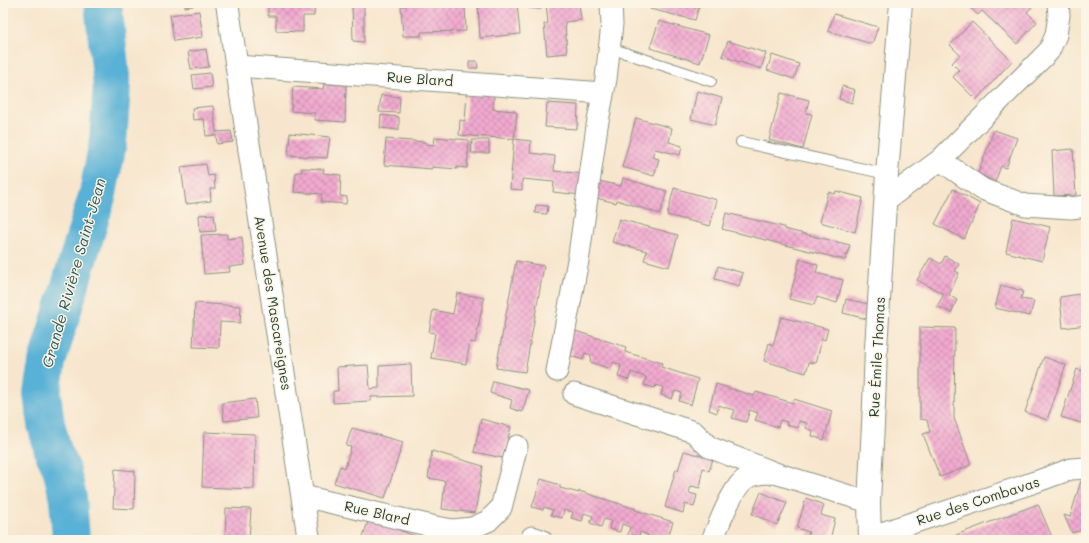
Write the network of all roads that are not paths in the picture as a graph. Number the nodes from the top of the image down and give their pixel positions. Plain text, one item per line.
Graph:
1 (228, 3) edge
2 (612, 3) edge
3 (901, 3) edge
4 (1058, 3) edge
5 (610, 48) junction
6 (238, 66) junction
7 (711, 81) dead end
8 (603, 93) junction
9 (742, 142) dead end
10 (940, 160) junction
11 (887, 174) junction
12 (886, 200) junction
13 (1086, 206) edge
14 (557, 371) dead end
15 (574, 394) dead end
16 (517, 446) dead end
17 (1086, 468) edge
18 (775, 473) junction
19 (303, 496) junction
20 (869, 502) junction
21 (870, 538) edge
22 (309, 540) edge
23 (712, 540) edge

1 - 6 street, Avenue des Mascareignes
2 - 5 street
3 - 11 street, Rue Émile Thomas
4 - 10 street
5 - 7 lane
5 - 8 street
6 - 8 street, Rue Blard
6 - 19 street, Avenue des Mascareignes
8 - 14 street
9 - 11 lane
10 - 12 street
10 - 13 street
11 - 12 street, Rue Émile Thomas
12 - 20 street, Rue Émile Thomas
15 - 18 street
16 - 19 street, Rue Blard
17 - 21 street, Rue des Combavas
18 - 20 street
18 - 23 street
19 - 22 street, Avenue des Mascareignes
20 - 21 street, Rue Émile Thomas

